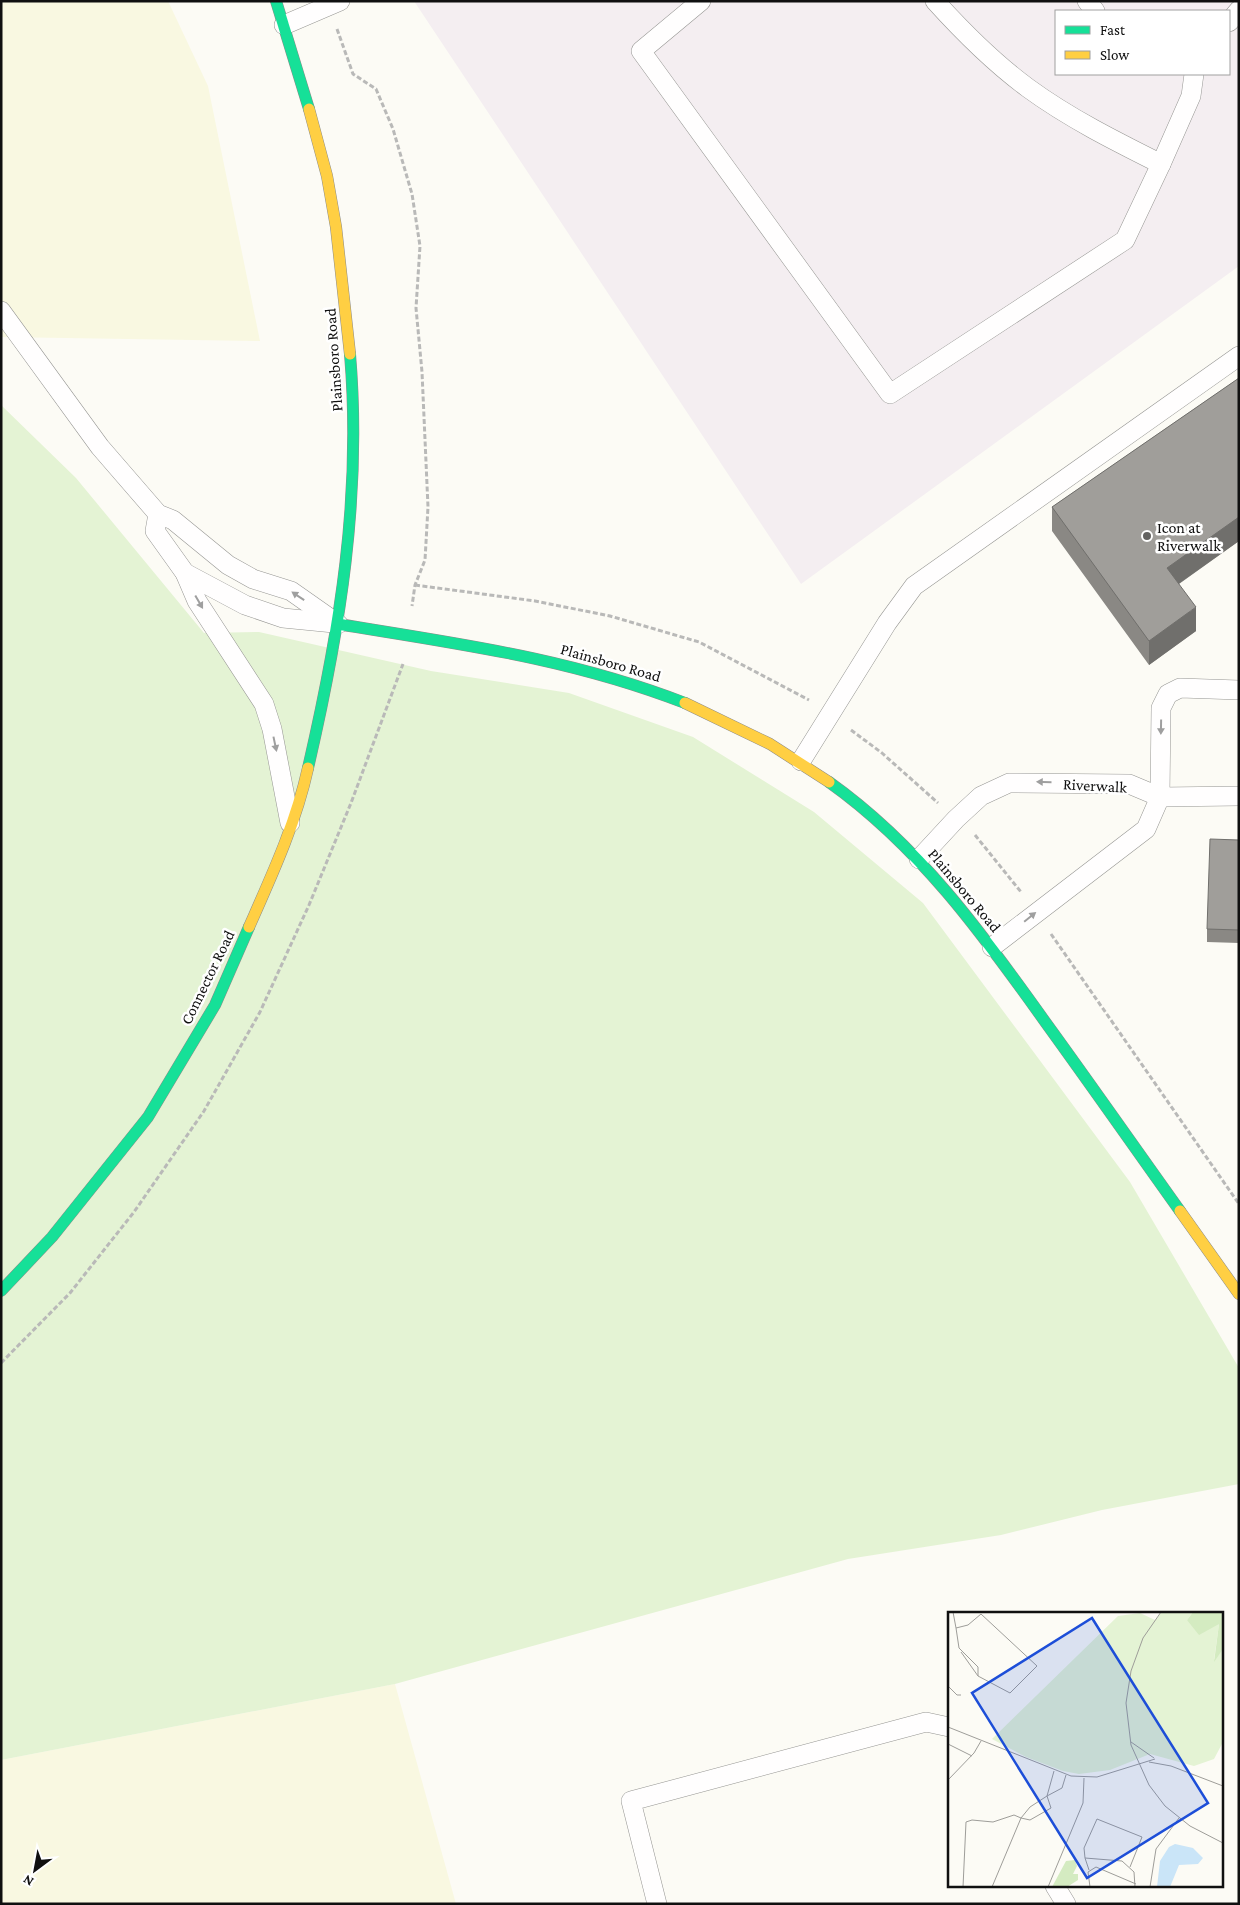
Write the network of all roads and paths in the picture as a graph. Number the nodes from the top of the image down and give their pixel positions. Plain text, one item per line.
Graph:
1 (276, 1) edge
2 (340, 1) edge
3 (701, 1) edge
4 (935, 1) edge
5 (1239, 10) edge
6 (1230, 21) edge
7 (284, 25) junction
8 (1194, 75) edge
9 (1161, 164) junction
10 (1, 311) edge
11 (1239, 356) edge
12 (158, 514) junction
13 (185, 573) junction
14 (338, 624) junction
15 (1239, 690) edge
16 (801, 762) junction
17 (1239, 796) edge
18 (1160, 798) junction
19 (290, 825) junction
20 (919, 859) junction
21 (992, 947) junction
22 (1, 1291) edge
23 (1239, 1294) edge
24 (948, 1727) edge
25 (1055, 1888) edge
26 (657, 1904) edge
27 (1066, 1904) edge

1 - 7 street, Plainsboro Road
2 - 7 lane
3 - 9 lane
4 - 9 lane
5 - 6 lane
7 - 14 street, Plainsboro Road
8 - 9 lane
10 - 12 lane
11 - 16 lane
12 - 13 lane
14 -> 12 lane
13 - 14 lane
13 -> 19 lane
14 - 16 street, Plainsboro Road
14 - 19 street, Connector Road
15 -> 18 lane
16 - 20 street, Plainsboro Road
17 - 18 lane
18 -> 20 lane, Riverwalk
21 -> 18 lane
19 - 22 street, Connector Road
20 - 21 street, Plainsboro Road
21 - 23 street, Plainsboro Road
24 - 26 lane
25 - 27 lane

